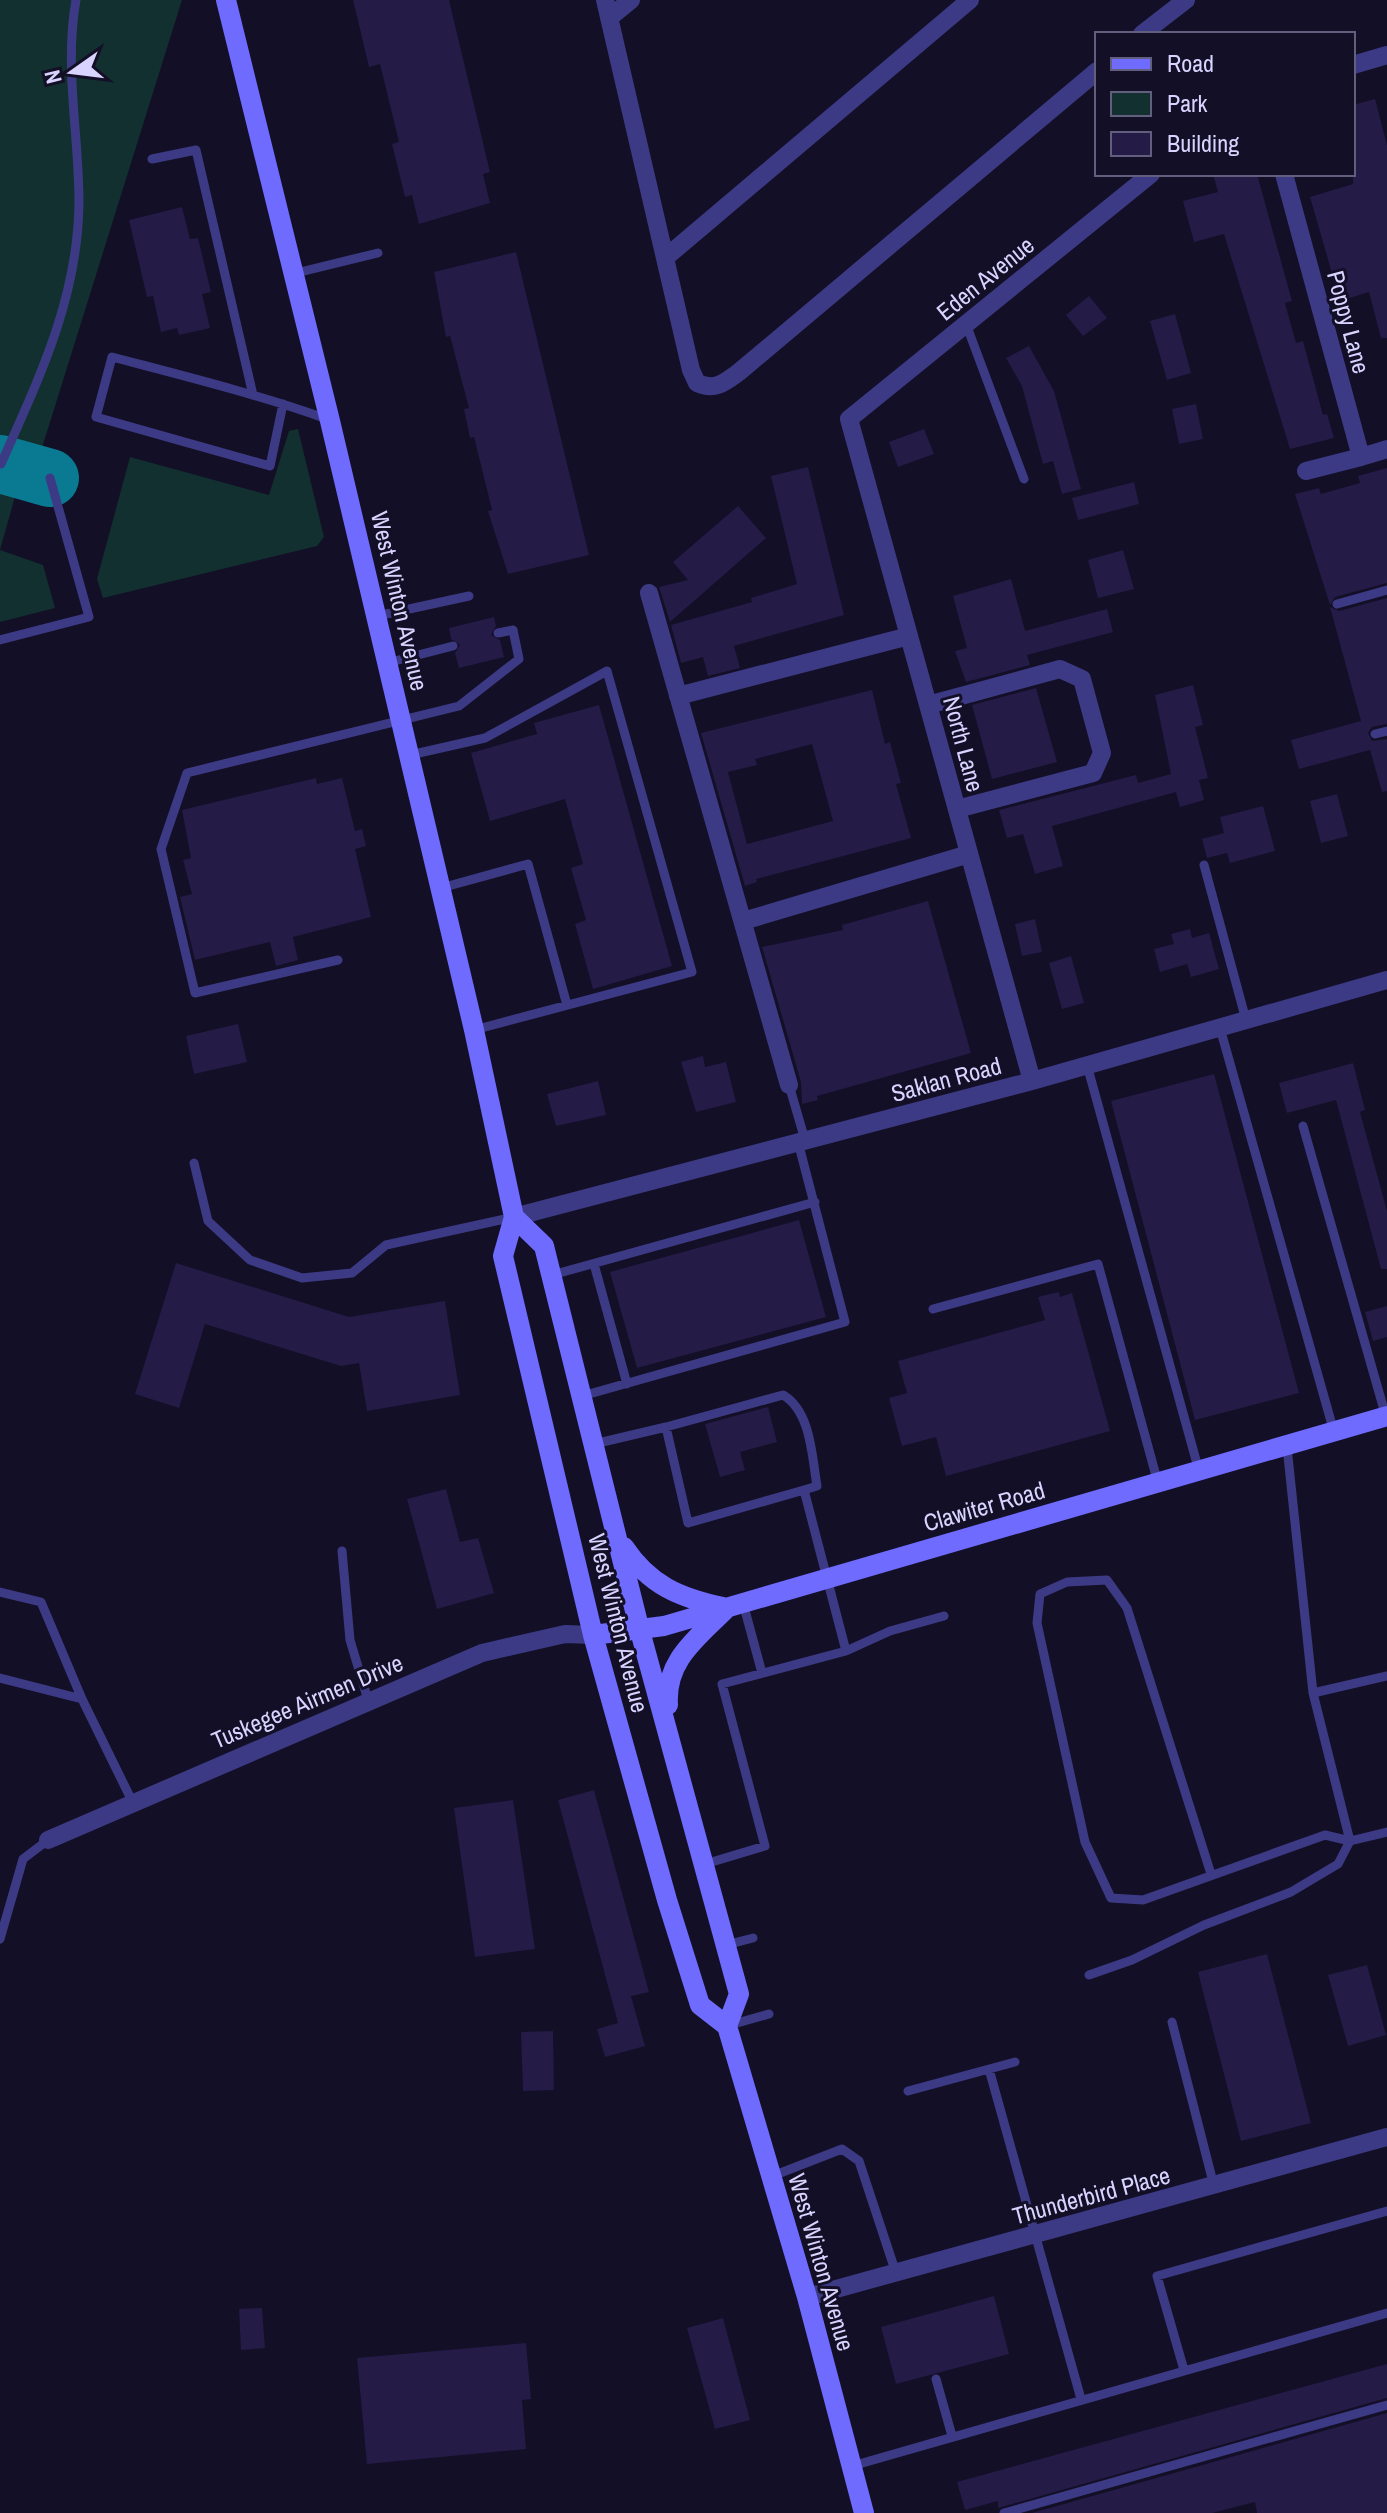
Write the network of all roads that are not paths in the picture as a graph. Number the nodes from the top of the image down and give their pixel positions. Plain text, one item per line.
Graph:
1 (76, 0) edge
2 (226, 0) edge
3 (631, 0) edge
4 (970, 0) edge
5 (1185, 0) edge
6 (607, 9) edge
7 (1145, 32) edge
8 (1387, 55) edge
9 (1355, 64) edge
10 (1095, 73) edge
11 (152, 159) dead end
12 (1149, 176) edge
13 (1285, 176) edge
14 (378, 253) dead end
15 (665, 258) junction
16 (291, 274) junction
17 (966, 324) junction
18 (253, 395) junction
19 (283, 404) junction
20 (849, 419) joint
21 (330, 421) junction
22 (1387, 449) edge
23 (1361, 457) junction
24 (1, 464) edge
25 (1306, 471) dead end
26 (50, 478) dead end
27 (1024, 479) dead end
28 (1387, 590) edge
29 (649, 593) dead end
30 (469, 596) dead end
31 (1337, 604) dead end
32 (377, 616) junction
33 (498, 633) dead end
34 (909, 636) junction
35 (0, 640) edge
36 (453, 646) dead end
37 (387, 663) junction
38 (678, 696) junction
39 (928, 705) junction
40 (401, 722) junction
41 (1387, 731) edge
42 (1375, 734) dead end
43 (410, 755) junction
44 (957, 809) junction
45 (969, 854) junction
46 (1204, 865) dead end
47 (441, 888) junction
48 (743, 921) junction
49 (338, 960) dead end
50 (1387, 980) edge
51 (567, 1005) junction
52 (1246, 1020) junction
53 (1220, 1028) junction
54 (474, 1030) junction
55 (1087, 1065) junction
56 (1032, 1081) junction
57 (789, 1085) joint
58 (1303, 1126) dead end
59 (802, 1141) junction
60 (194, 1163) dead end
61 (815, 1202) junction
62 (514, 1217) junction
63 (594, 1264) junction
64 (552, 1275) junction
65 (933, 1309) dead end
66 (627, 1384) junction
67 (582, 1396) junction
68 (1386, 1416) edge
69 (666, 1427) junction
70 (1334, 1432) junction
71 (594, 1444) junction
72 (1287, 1445) junction
73 (1199, 1471) junction
74 (1158, 1483) junction
75 (804, 1490) junction
76 (616, 1533) junction
77 (342, 1551) dead end
78 (826, 1579) junction
79 (0, 1592) edge
80 (735, 1605) junction
81 (944, 1616) dead end
82 (640, 1631) junction
83 (593, 1635) junction
84 (846, 1651) junction
85 (762, 1673) junction
86 (1387, 1676) edge
87 (0, 1678) edge
88 (1313, 1693) junction
89 (82, 1699) junction
90 (368, 1700) junction
91 (671, 1745) junction
92 (133, 1803) junction
93 (1387, 1832) edge
94 (48, 1840) joint
95 (1350, 1841) junction
96 (704, 1864) junction
97 (1211, 1874) junction
98 (753, 1938) dead end
99 (0, 1939) edge
100 (726, 1945) junction
101 (1089, 1975) dead end
102 (769, 2014) dead end
103 (1172, 2022) dead end
104 (727, 2026) junction
105 (1015, 2062) dead end
106 (989, 2069) junction
107 (908, 2091) dead end
108 (1387, 2137) edge
109 (770, 2177) junction
110 (1214, 2186) junction
111 (1387, 2211) edge
112 (1034, 2235) junction
113 (896, 2273) junction
114 (807, 2297) junction
115 (1387, 2313) edge
116 (1184, 2370) junction
117 (936, 2379) dead end
118 (1081, 2399) junction
119 (1387, 2405) edge
120 (952, 2436) junction
121 (852, 2466) junction
122 (864, 2513) edge
123 (1004, 2513) edge

1 - 24 lane
2 - 16 main road, West Winton Avenue
3 - 6 street
4 - 15 street
5 - 7 street
6 - 15 street
8 - 9 street
10 - 15 street
11 - 18 lane
12 - 17 street, Eden Avenue
13 - 23 street, Poppy Lane
14 - 16 lane
16 - 21 main road, West Winton Avenue
17 - 20 street, Eden Avenue
17 - 27 lane
18 - 19 lane
18 - 19 lane
19 - 21 lane
20 - 34 street, North Lane
21 - 32 main road, West Winton Avenue
22 - 23 street
23 - 25 street
26 - 35 lane
28 - 31 lane
29 - 38 street
30 - 32 lane
32 - 37 main road, West Winton Avenue
33 - 40 lane
34 - 38 street
34 - 39 street, North Lane
36 - 37 lane
37 - 40 main road, West Winton Avenue
38 - 48 street
39 - 44 street, North Lane
39 - 44 street
40 - 43 main road, West Winton Avenue
40 - 49 lane
41 - 42 lane
43 - 47 main road, West Winton Avenue
43 - 51 lane
44 - 45 street, North Lane
45 - 48 street
45 - 56 street, North Lane
46 - 52 lane
47 - 51 lane
47 - 54 main road, West Winton Avenue
48 - 57 street
50 - 52 street, Saklan Road
51 - 54 lane
52 - 53 street, Saklan Road
53 - 55 street, Saklan Road
53 - 70 lane
54 - 62 main road, West Winton Avenue
55 - 56 street, Saklan Road
55 - 73 lane
56 - 59 street, Saklan Road
57 - 59 lane
58 - 68 lane
59 - 61 lane
59 - 62 street, Saklan Road
60 - 62 lane
61 - 63 lane
61 - 66 lane
62 - 64 main road, West Winton Avenue
62 - 83 main road, West Winton Avenue
63 - 64 lane
63 - 66 lane
64 - 67 main road, West Winton Avenue
65 - 74 lane
66 - 67 lane
67 - 71 main road, West Winton Avenue
68 - 70 main road, Clawiter Road
69 - 71 lane
69 - 75 lane
69 - 75 lane
70 - 72 main road, Clawiter Road
71 - 76 main road, West Winton Avenue
72 - 73 main road, Clawiter Road
72 - 88 lane
73 - 74 main road, Clawiter Road
74 - 78 main road, Clawiter Road
75 - 78 lane
76 - 80 main road
76 - 82 main road, West Winton Avenue
77 - 90 lane
78 - 80 main road, Clawiter Road
78 - 84 lane
79 - 89 lane
80 - 82 main road, Clawiter Road
80 - 85 lane
80 - 91 main road
81 - 84 lane
82 - 83 main road, Clawiter Road
82 - 91 main road, West Winton Avenue
83 - 90 street, Tuskegee Airmen Drive
83 - 104 main road, West Winton Avenue
84 - 85 lane
85 - 96 lane
86 - 88 lane
87 - 89 lane
88 - 95 lane
89 - 92 lane
90 - 92 street, Tuskegee Airmen Drive
91 - 96 main road, West Winton Avenue
92 - 94 street, Tuskegee Airmen Drive
93 - 95 lane
94 - 99 lane
95 - 97 lane
95 - 101 lane
96 - 100 main road, West Winton Avenue
97 - 97 lane
98 - 100 lane
100 - 104 main road, West Winton Avenue
102 - 104 lane
103 - 110 lane
104 - 109 main road, West Winton Avenue
105 - 106 lane
106 - 107 lane
106 - 112 lane
108 - 110 street, Thunderbird Place
109 - 113 lane
109 - 114 main road, West Winton Avenue
110 - 112 street, Thunderbird Place
111 - 116 lane
112 - 113 street, Thunderbird Place
112 - 118 lane
113 - 114 street, Thunderbird Place
114 - 121 main road, West Winton Avenue
115 - 116 lane
116 - 118 lane
117 - 120 lane
118 - 120 lane
119 - 123 lane
120 - 121 lane
121 - 122 main road, West Winton Avenue

